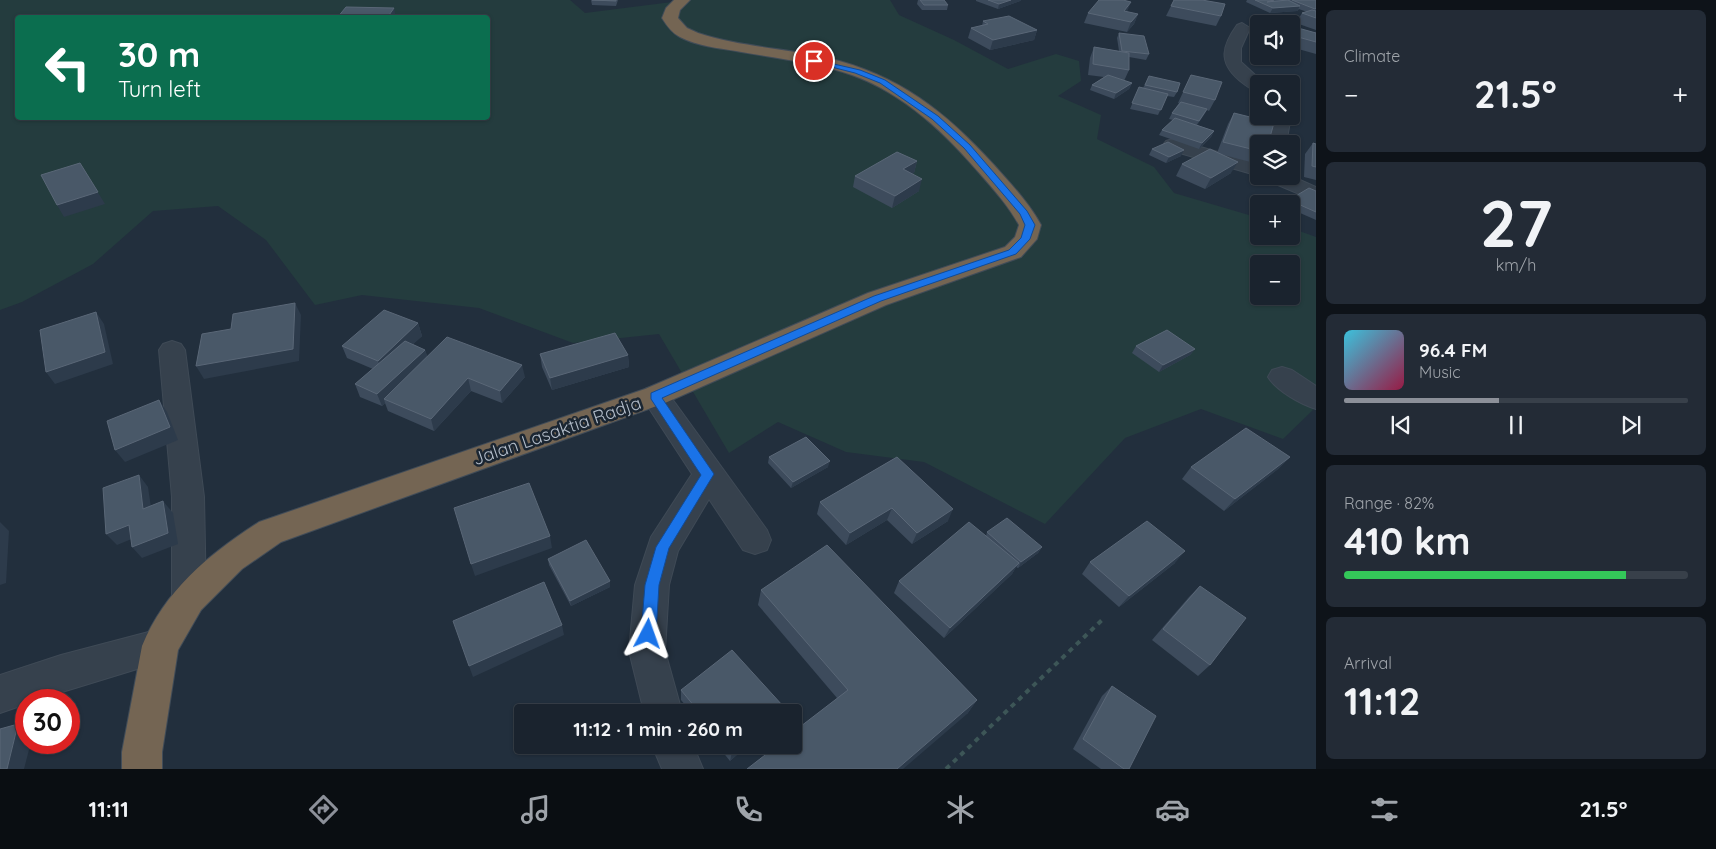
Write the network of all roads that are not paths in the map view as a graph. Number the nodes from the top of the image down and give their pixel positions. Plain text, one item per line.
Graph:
1 (683, 0) edge
2 (1242, 28) dead end
3 (1250, 80) edge
4 (1173, 145) edge
5 (1250, 167) edge
6 (1294, 185) edge
7 (1316, 195) edge
8 (172, 350) dead end
9 (1282, 377) dead end
10 (655, 396) junction
11 (1316, 399) edge
12 (708, 474) junction
13 (754, 540) dead end
14 (189, 599) junction
15 (160, 646) junction
16 (0, 694) edge
17 (661, 704) edge
18 (676, 754) edge
19 (142, 769) edge
20 (683, 769) edge

1 - 10 highway, Jalan Lasaktia Radja
2 - 3 street
4 - 5 street
6 - 7 street
8 - 14 street
9 - 11 street
10 - 12 street
10 - 14 highway, Jalan Lasaktia Radja
12 - 13 street
12 - 17 street
14 - 15 highway, Jalan Lasaktia Radja
15 - 16 street
15 - 19 highway, Jalan Lasaktia Radja
18 - 20 street

